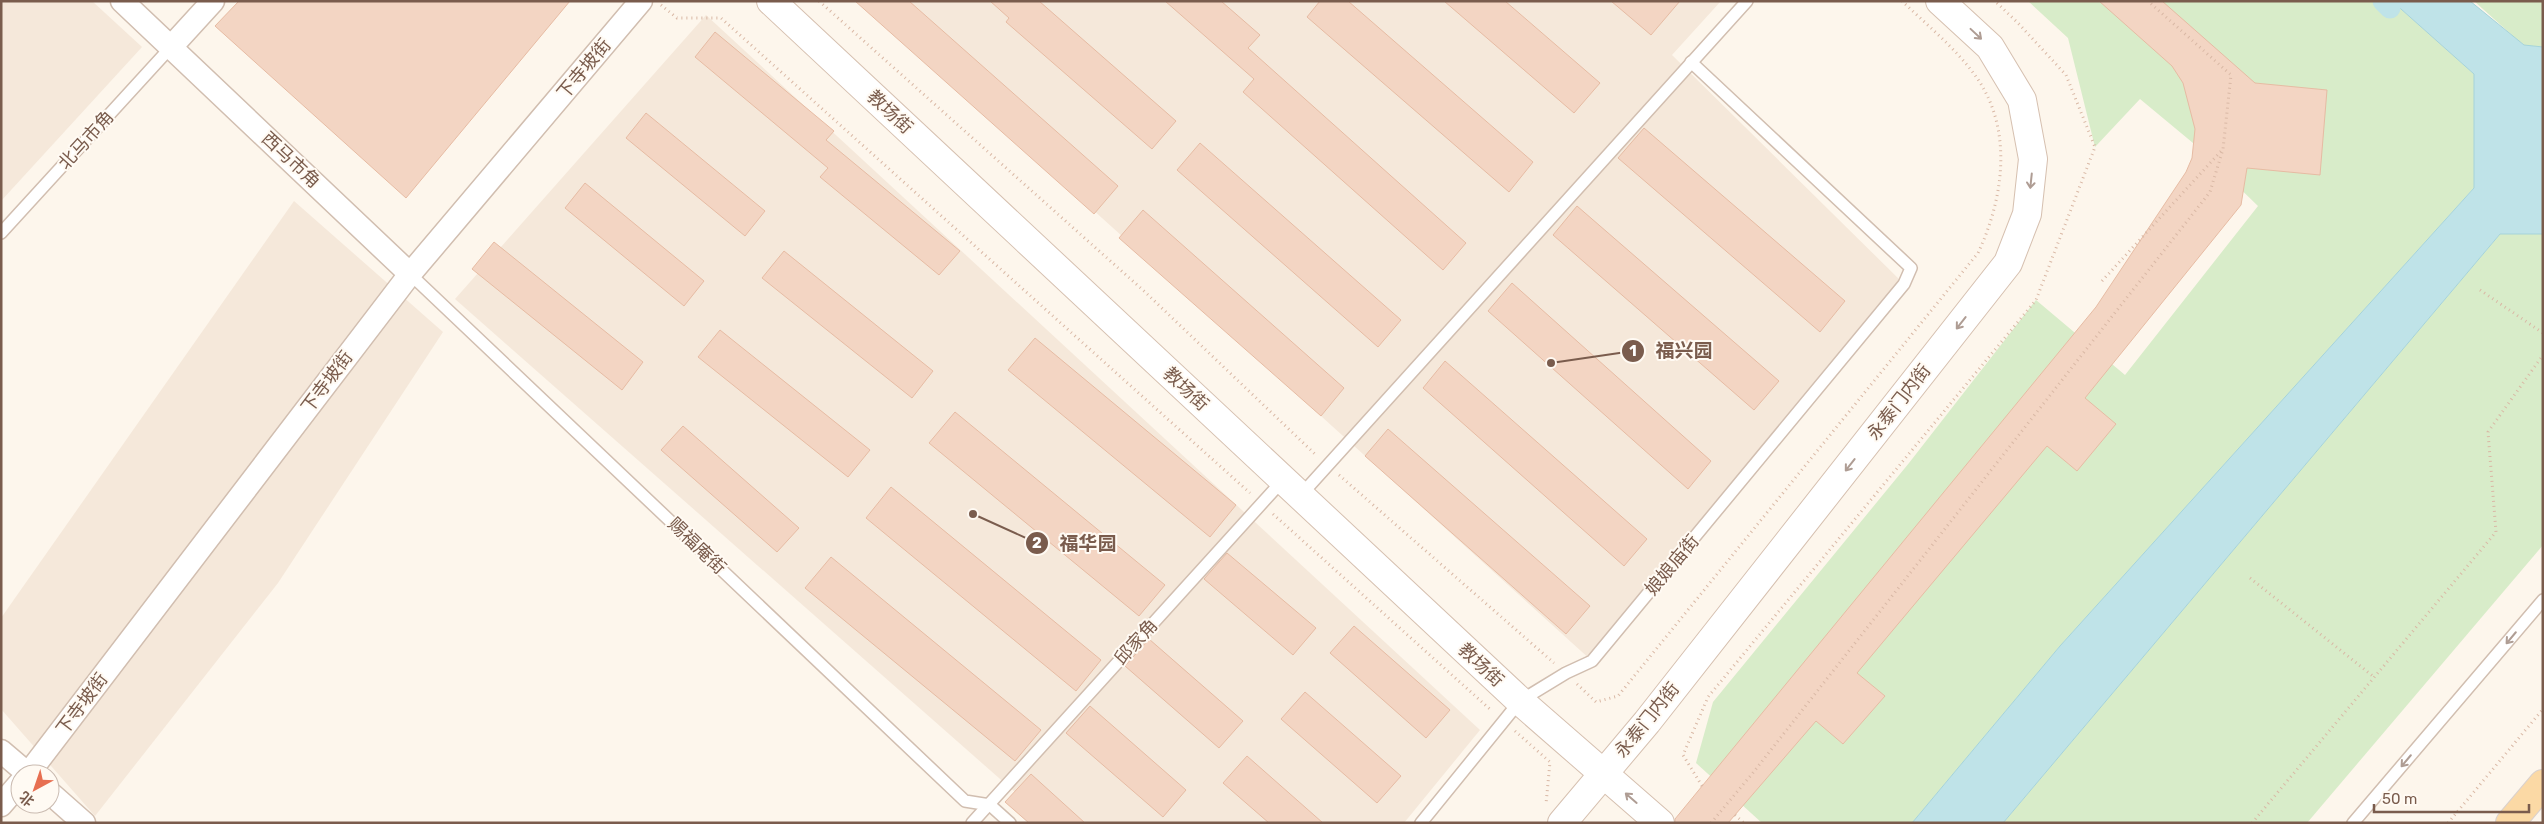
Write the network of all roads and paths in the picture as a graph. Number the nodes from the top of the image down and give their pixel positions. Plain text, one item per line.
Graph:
1 (122, 1) edge
2 (212, 1) edge
3 (641, 1) edge
4 (657, 1) edge
5 (771, 1) edge
6 (819, 1) edge
7 (1747, 1) edge
8 (1940, 1) edge
9 (2148, 1) edge
10 (171, 47) junction
11 (1691, 62) junction
12 (2223, 149) junction
13 (1, 233) edge
14 (410, 274) junction
15 (2102, 280) dead end
16 (2480, 290) dead end
17 (2543, 333) edge
18 (2543, 355) edge
19 (1327, 465) junction
20 (1291, 488) junction
21 (1261, 504) junction
22 (2250, 578) dead end
23 (2543, 600) edge
24 (1566, 673) junction
25 (2374, 677) junction
26 (1618, 696) dead end
27 (2543, 709) edge
28 (1512, 711) junction
29 (1, 751) edge
30 (1684, 755) dead end
31 (16, 764) edge
32 (36, 764) edge
33 (1603, 773) junction
34 (2543, 784) edge
35 (1702, 786) dead end
36 (10, 795) edge
37 (60, 802) edge
38 (1, 805) edge
39 (990, 805) junction
40 (1554, 815) edge
41 (1735, 815) dead end
42 (84, 823) edge
43 (972, 823) edge
44 (1010, 823) edge
45 (1420, 823) edge
46 (1660, 823) edge
47 (1711, 823) edge
48 (1744, 823) edge
49 (2252, 823) edge
50 (2354, 823) edge
51 (2448, 823) edge
52 (2510, 823) edge

1 - 10 street, 西马市角
2 - 10 street
3 - 14 street, 下寺坡街
4 - 21 path
5 - 20 street, 教场街
6 - 19 path
7 - 11 lane, 邱家角
8 -> 33 street, 永泰门内街
9 - 12 path
10 - 13 lane, 北马市角
10 - 14 street, 西马市角
11 - 19 lane, 邱家角
11 - 24 lane, 娘娘庙街
12 - 15 path
12 - 47 path
14 - 32 street, 下寺坡街
14 - 39 lane, 赐福庵街
16 - 17 path
18 - 25 path
19 - 20 lane, 邱家角
19 - 24 path
20 - 21 lane, 邱家角
20 - 28 street, 教场街
21 - 28 path
21 - 39 lane, 邱家角
22 - 25 path
23 -> 50 lane
24 - 26 path
24 - 28 lane, 娘娘庙街
25 - 49 path
27 - 51 path
28 - 33 street, 教场街
28 - 40 path
28 - 45 lane, 娘娘庙街
29 - 31 street
30 - 35 path
33 - 40 street, 永泰门内街
46 -> 33 street, 教场街
34 - 52 main road
36 - 38 street
37 - 42 street
39 - 43 lane, 邱家角
39 - 44 lane
41 - 48 path

